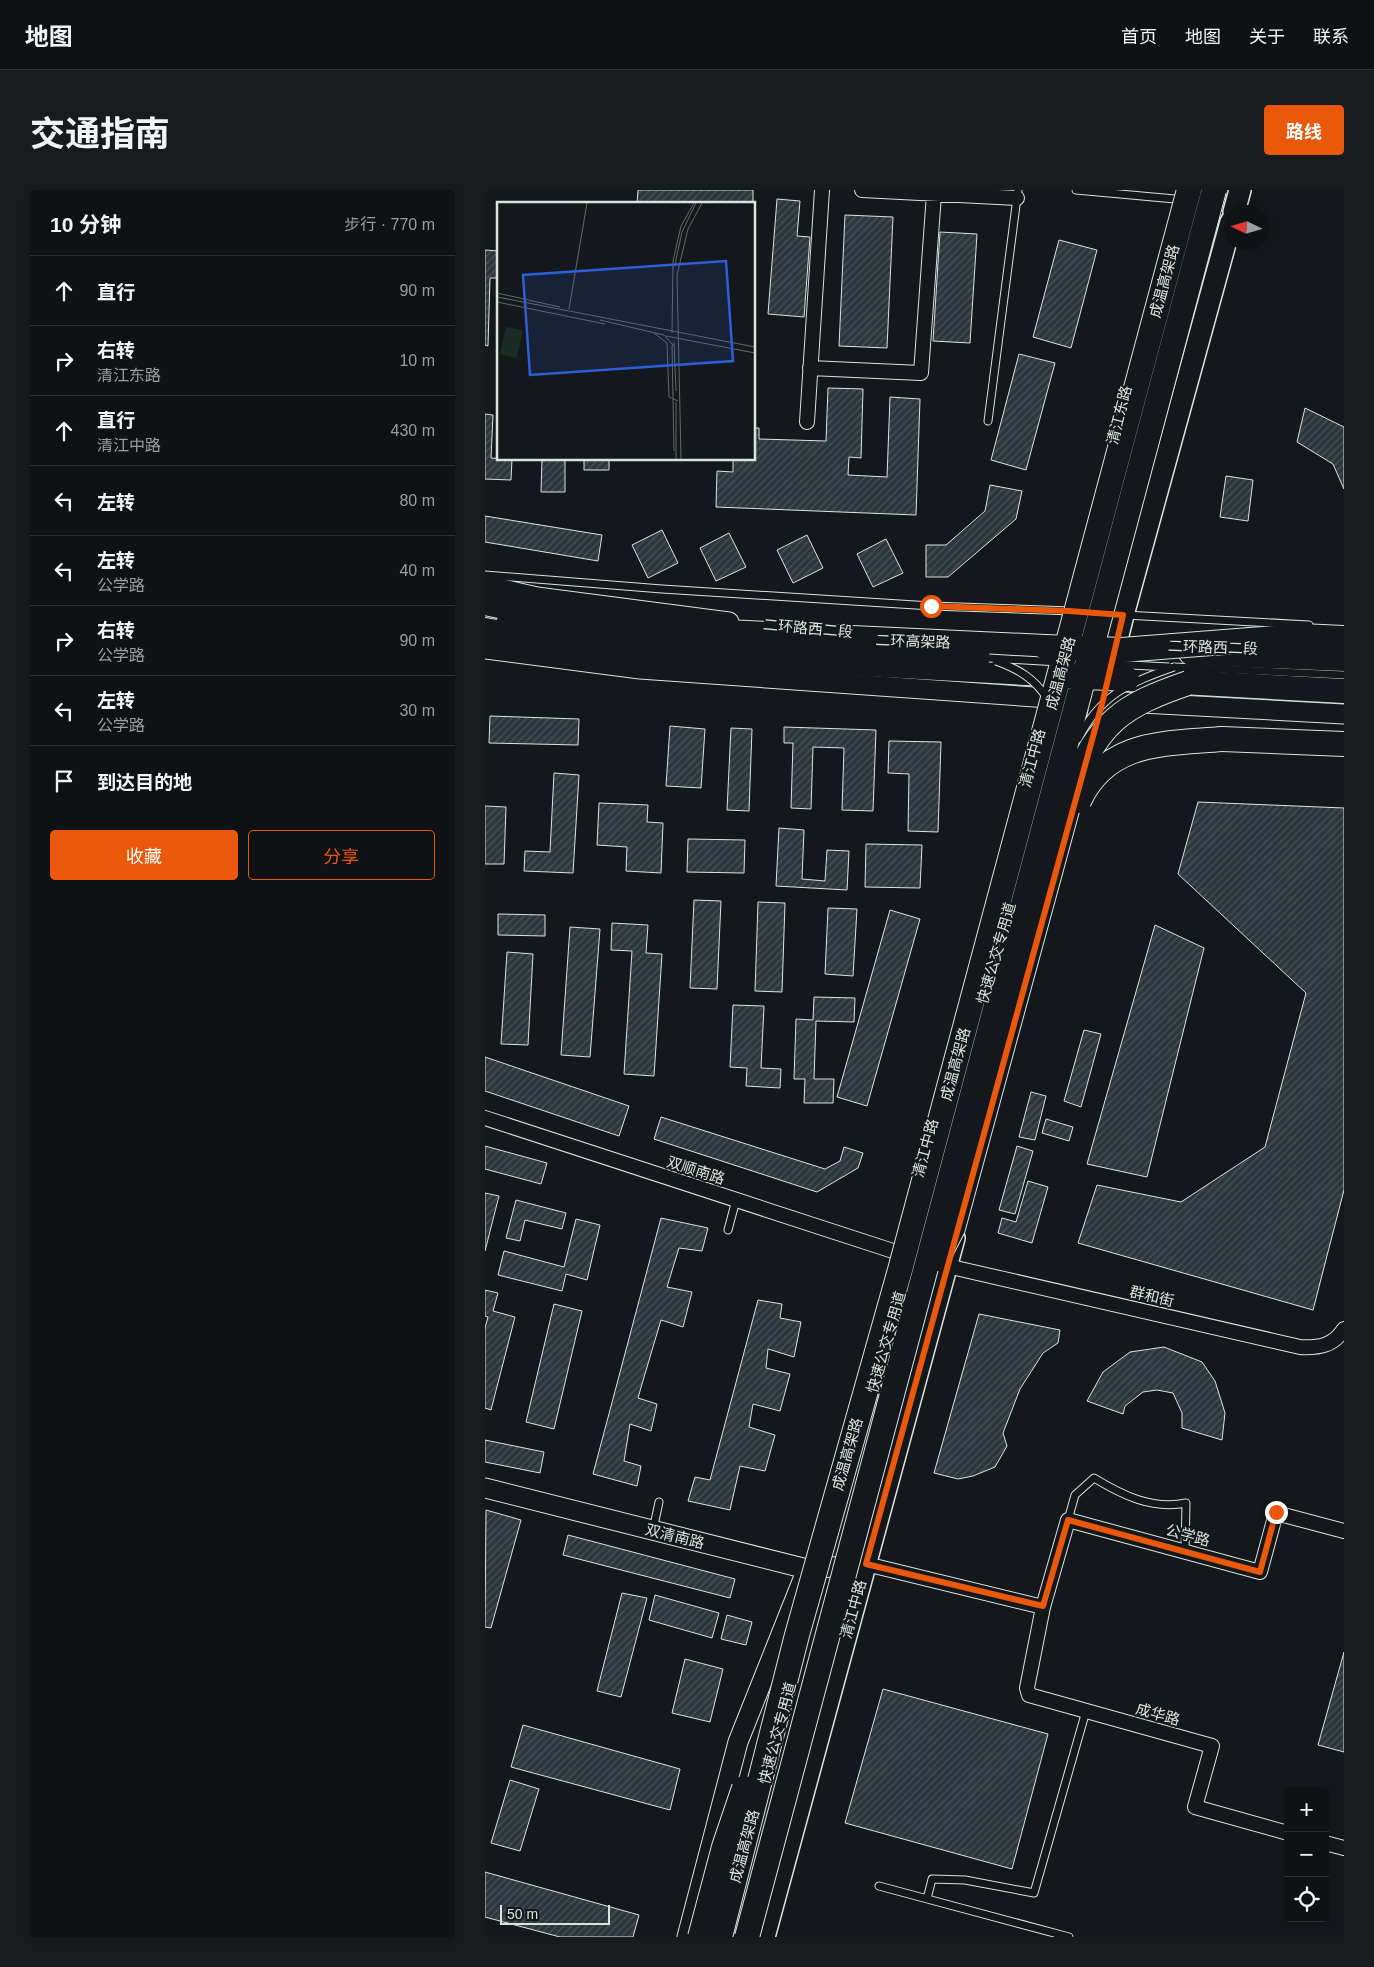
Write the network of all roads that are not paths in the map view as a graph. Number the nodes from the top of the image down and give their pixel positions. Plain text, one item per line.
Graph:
1 (822, 190) edge
2 (862, 190) edge
3 (1076, 190) edge
4 (1214, 190) edge
5 (1240, 190) edge
6 (1180, 193) edge
7 (934, 194) junction
8 (1018, 194) edge
9 (1236, 205) edge
10 (1224, 245) edge
11 (810, 368) junction
12 (988, 421) dead end
13 (807, 422) dead end
14 (485, 575) edge
15 (485, 585) edge
16 (1078, 612) junction
17 (1096, 613) dead end
18 (1114, 614) junction
19 (488, 618) edge
20 (1315, 625) dead end
21 (558, 629) dead end
22 (1344, 638) edge
23 (1062, 640) junction
24 (735, 644) dead end
25 (1119, 647) junction
26 (485, 649) edge
27 (1344, 653) edge
28 (989, 658) junction
29 (1344, 659) edge
30 (1067, 662) dead end
31 (1077, 662) dead end
32 (1181, 675) junction
33 (1344, 675) edge
34 (1344, 691) edge
35 (1049, 698) junction
36 (1103, 700) junction
37 (1344, 714) edge
38 (1057, 720) dead end
39 (1060, 735) dead end
40 (1344, 744) edge
41 (1057, 786) junction
42 (1057, 848) junction
43 (485, 1118) edge
44 (736, 1200) junction
45 (727, 1230) dead end
46 (896, 1252) junction
47 (947, 1266) junction
48 (914, 1306) junction
49 (1344, 1329) edge
50 (485, 1488) edge
51 (659, 1502) dead end
52 (1068, 1520) junction
53 (653, 1530) junction
54 (1344, 1531) edge
55 (1185, 1551) junction
56 (866, 1564) junction
57 (807, 1569) junction
58 (835, 1573) dead end
59 (1043, 1606) junction
60 (797, 1635) junction
61 (1086, 1711) junction
62 (1284, 1832) edge
63 (1329, 1844) edge
64 (1344, 1848) edge
65 (879, 1886) dead end
66 (927, 1899) junction
67 (687, 1937) edge
68 (700, 1937) edge
69 (710, 1937) edge
70 (720, 1937) edge
71 (747, 1937) edge
72 (764, 1937) edge
73 (1069, 1937) edge

1 - 11 street
2 - 7 street
3 - 6 lane
4 - 48 highway, 成温高架路, bridge
5 - 9 main road
6 - 16 main road, 清江东路
6 - 60 highway, 成温高架路, bridge
7 - 8 street
7 - 11 street
8 - 12 lane
10 - 18 main road
11 - 13 street
14 - 16 lane
15 - 23 main road, 二环路西二段
16 - 23 main road, 清江东路
17 - 18 lane
18 - 20 lane
18 - 25 main road
19 - 21 lane
19 - 25 highway, 二环高架路, bridge
19 - 32 highway, 二环高架路, bridge
22 - 25 highway, bridge
23 - 25 main road, 二环路西二段
23 - 35 main road, 清江中路
24 - 28 lane
25 - 27 main road, 二环路西二段
25 - 29 highway, 二环高架路, bridge
25 - 36 main road, 清江中路
26 - 35 main road
28 - 30 lane, bridge
28 - 38 lane, bridge
31 - 32 lane, 快速公交专用道, bridge
32 - 33 lane, 快速公交专用道
32 - 34 highway, 二环高架路
32 - 41 lane, 快速公交专用道, bridge
32 - 42 highway, bridge
35 - 36 main road
35 - 46 main road, 清江中路
36 - 37 main road
36 - 47 main road, 清江中路
39 - 41 lane, 快速公交专用道, bridge
40 - 42 highway, bridge
41 - 58 lane, 快速公交专用道, bridge
42 - 48 highway, bridge
43 - 44 street, 双顺南路
44 - 45 lane
44 - 46 street, 双顺南路
46 - 57 main road, 清江中路
47 - 49 street, 群和街
47 - 56 main road, 清江中路
48 - 71 highway, 成温高架路, bridge
50 - 53 main road, 双清南路
51 - 53 lane
52 - 55 street, 公学路
52 - 55 lane
52 - 59 street
53 - 57 main road, 双清南路
54 - 55 street, 公学路
56 - 57 main road, 双清南路
56 - 59 street
56 - 72 main road, 清江中路
57 - 67 main road, 清江中路
57 - 69 main road, 清江中路
59 - 61 street, 成华路
60 - 68 highway, bridge
60 - 70 highway, 成温高架路, bridge
61 - 62 street, 成华路
61 - 66 lane
63 - 64 street
65 - 66 lane
66 - 73 lane

